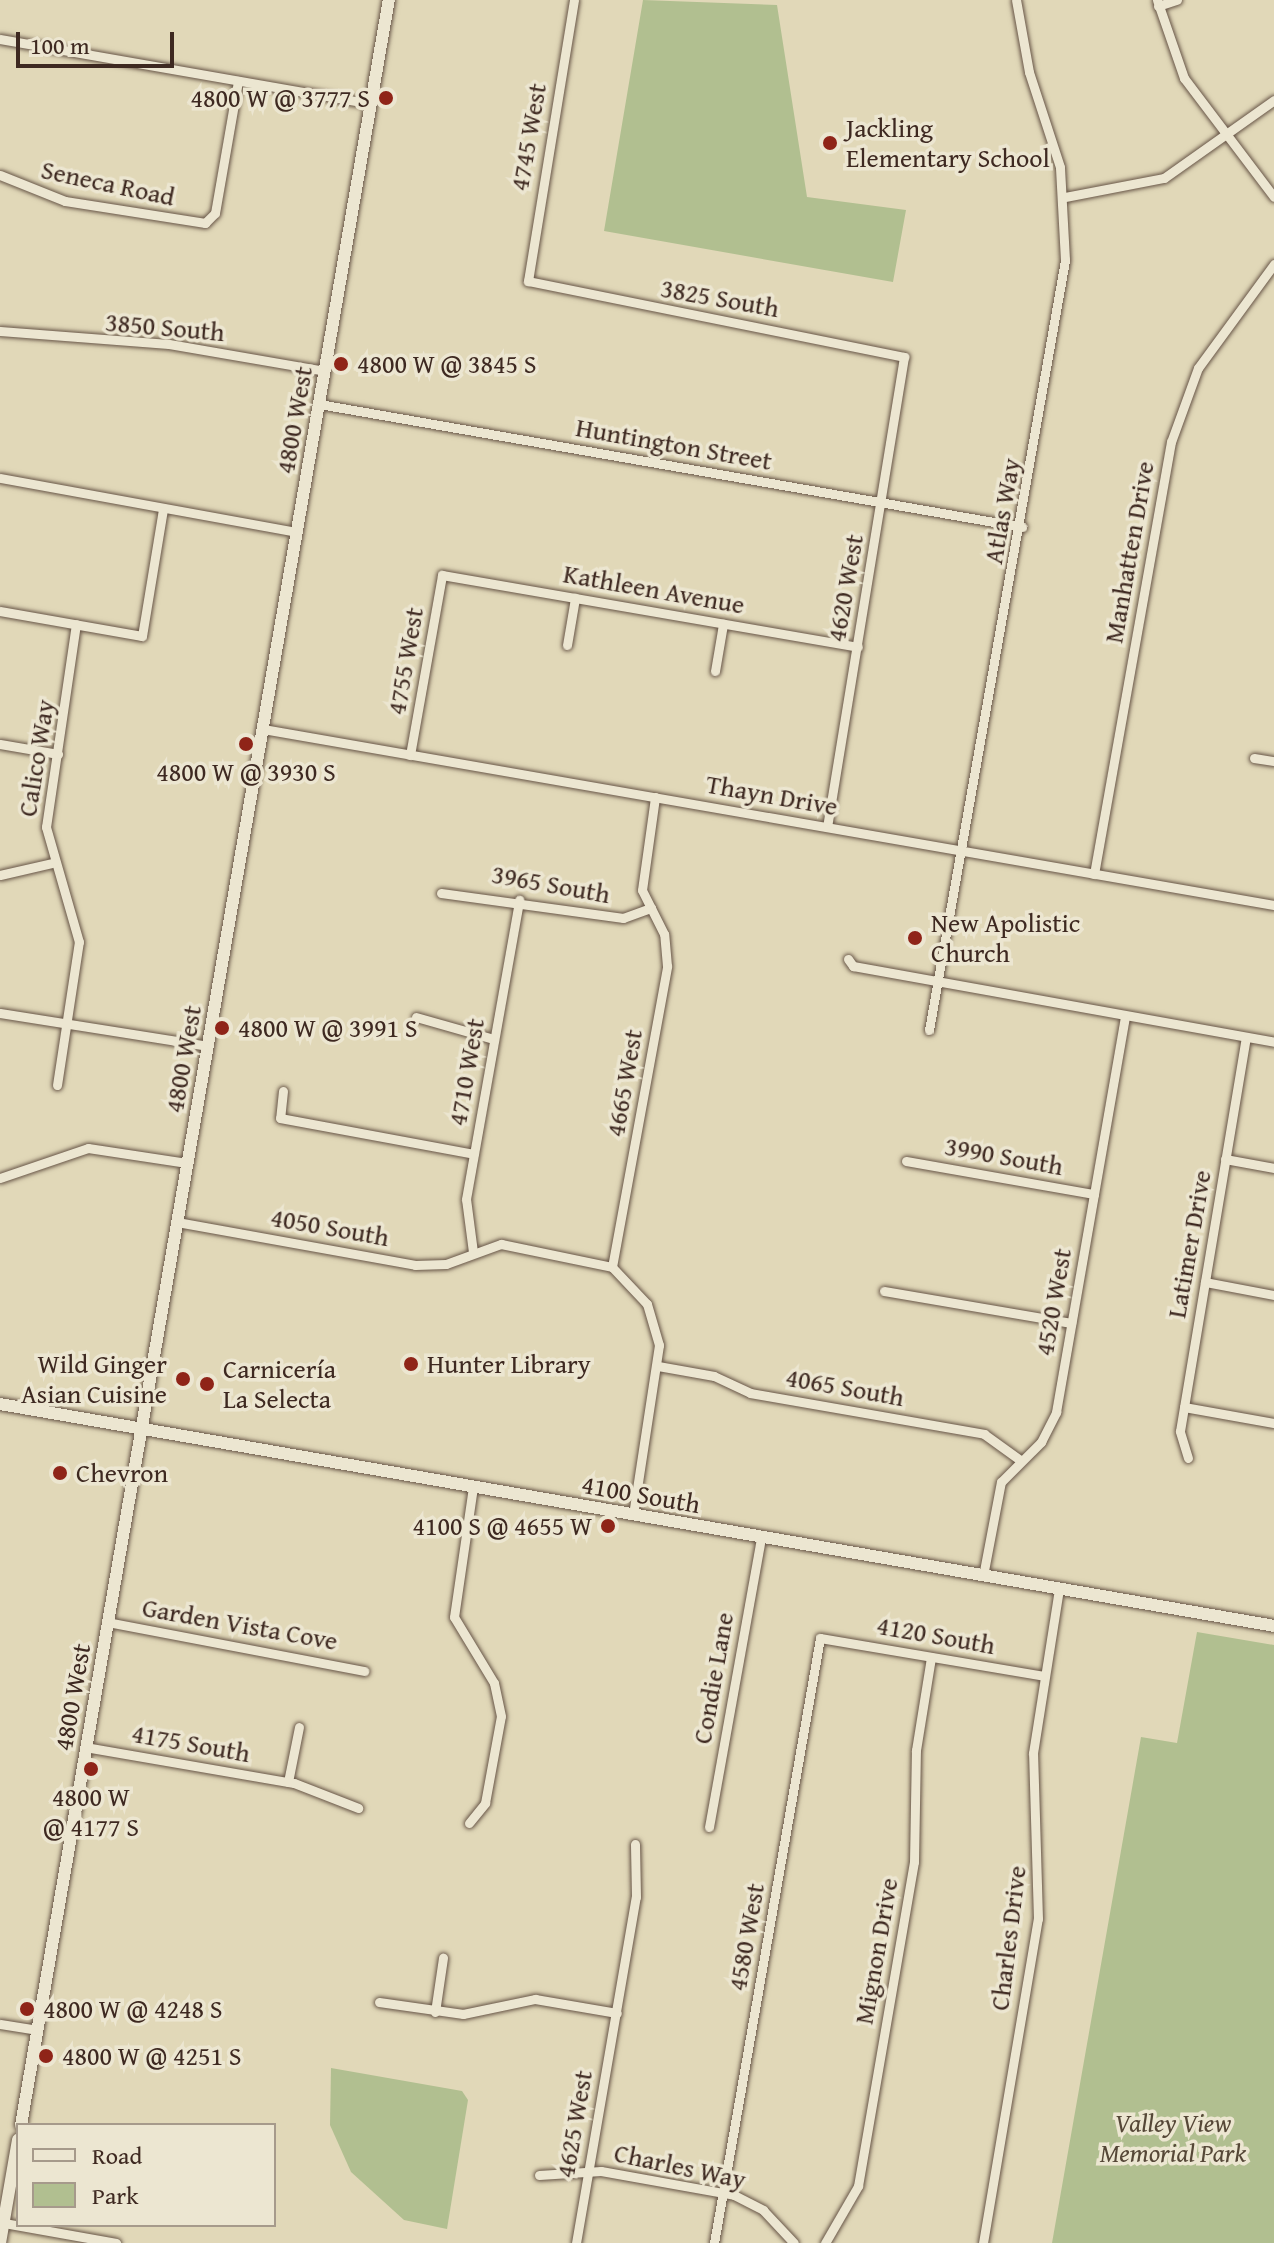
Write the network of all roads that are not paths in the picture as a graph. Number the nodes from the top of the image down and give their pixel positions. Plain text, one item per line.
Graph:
1 (389, 0) edge
2 (574, 0) edge
3 (1016, 0) edge
4 (1177, 0) edge
5 (1158, 3) edge
6 (0, 39) edge
7 (238, 81) junction
8 (1274, 100) edge
9 (371, 104) junction
10 (1226, 137) junction
11 (0, 175) edge
12 (1065, 197) junction
13 (1274, 197) edge
14 (1274, 264) edge
15 (528, 281) joint
16 (0, 331) edge
17 (904, 357) joint
18 (325, 371) junction
19 (319, 404) junction
20 (0, 478) edge
21 (882, 503) junction
22 (163, 509) junction
23 (1022, 527) junction
24 (297, 532) junction
25 (442, 575) joint
26 (575, 598) junction
27 (0, 611) edge
28 (76, 624) junction
29 (723, 624) junction
30 (567, 645) dead end
31 (858, 647) junction
32 (715, 671) dead end
33 (263, 729) junction
34 (0, 744) edge
35 (58, 754) junction
36 (410, 755) junction
37 (1254, 758) dead end
38 (1274, 761) edge
39 (655, 797) junction
40 (827, 827) junction
41 (964, 851) junction
42 (52, 863) junction
43 (1094, 874) junction
44 (0, 875) edge
45 (441, 893) dead end
46 (519, 900) junction
47 (1274, 905) edge
48 (651, 908) junction
49 (848, 959) dead end
50 (941, 982) junction
51 (0, 1013) edge
52 (1125, 1016) junction
53 (416, 1017) dead end
54 (68, 1023) junction
55 (929, 1030) dead end
56 (1246, 1037) junction
57 (494, 1039) junction
58 (1274, 1042) edge
59 (208, 1046) junction
60 (57, 1085) dead end
61 (283, 1091) dead end
62 (474, 1154) junction
63 (1225, 1159) junction
64 (906, 1161) dead end
65 (187, 1163) junction
66 (1274, 1168) edge
67 (0, 1178) edge
68 (1094, 1194) junction
69 (177, 1222) junction
70 (473, 1252) junction
71 (612, 1267) junction
72 (1205, 1282) junction
73 (884, 1291) dead end
74 (1274, 1295) edge
75 (1071, 1323) junction
76 (658, 1366) junction
77 (0, 1404) edge
78 (1184, 1407) junction
79 (1274, 1423) edge
80 (141, 1429) junction
81 (1188, 1458) dead end
82 (1020, 1460) junction
83 (473, 1487) junction
84 (633, 1515) junction
85 (761, 1537) junction
86 (983, 1576) junction
87 (1059, 1589) junction
88 (107, 1622) junction
89 (1274, 1626) edge
90 (820, 1638) joint
91 (931, 1657) junction
92 (364, 1671) dead end
93 (1044, 1676) junction
94 (299, 1727) dead end
95 (85, 1747) junction
96 (288, 1782) junction
97 (358, 1808) dead end
98 (469, 1823) dead end
99 (709, 1827) dead end
100 (635, 1844) dead end
101 (443, 1958) dead end
102 (379, 2002) dead end
103 (435, 2012) junction
104 (617, 2013) junction
105 (0, 2024) edge
106 (37, 2030) junction
107 (21, 2123) edge
108 (16, 2152) edge
109 (589, 2170) junction
110 (539, 2175) dead end
111 (723, 2193) junction
112 (4, 2223) junction
113 (16, 2225) edge
114 (26, 2227) edge
115 (0, 2243) edge
116 (116, 2243) edge
117 (576, 2243) edge
118 (714, 2243) edge
119 (794, 2243) edge
120 (825, 2243) edge
121 (983, 2243) edge

1 - 9 main road, 4800 West
2 - 15 street, 4745 West
3 - 12 street, Atlas Way
4 - 5 street
5 - 10 street
6 - 7 street
7 - 9 street
7 - 11 street, Seneca Road
8 - 10 street
9 - 18 main road, 4800 West
10 - 12 street
10 - 13 street
12 - 23 street, Atlas Way
14 - 43 street, Manhatten Drive
15 - 17 street, 3825 South
16 - 18 street, 3850 South
17 - 21 street, 4620 West
18 - 19 main road, 4800 West
19 - 21 street, Huntington Street
19 - 24 main road, 4800 West
20 - 22 street
21 - 23 street, Huntington Street
21 - 31 street, 4620 West
22 - 24 street
22 - 28 street
23 - 41 street, Atlas Way
24 - 33 main road, 4800 West
25 - 26 street, Kathleen Avenue
25 - 36 street, 4755 West
26 - 29 street, Kathleen Avenue
26 - 30 street
27 - 28 street
28 - 35 street, Calico Way
29 - 31 street, Kathleen Avenue
29 - 32 street
31 - 40 street, 4620 West
33 - 36 street, Thayn Drive
33 - 59 main road, 4800 West
34 - 35 street
35 - 42 street, Calico Way
36 - 39 street, Thayn Drive
37 - 38 street
39 - 40 street, Thayn Drive
39 - 48 street, 4665 West
40 - 41 street, Thayn Drive
41 - 43 street, Thayn Drive
41 - 50 street, Atlas Way
42 - 44 street
42 - 54 street, Calico Way
43 - 47 street, Thayn Drive
45 - 46 street, 3965 South
46 - 48 street, 3965 South
46 - 57 street, 4710 West
48 - 71 street, 4665 West
49 - 50 street
50 - 52 street
50 - 55 street, Atlas Way
51 - 54 street
52 - 56 street
52 - 68 street, 4520 West
53 - 57 street
54 - 59 street
54 - 60 street, Calico Way
56 - 58 street
56 - 63 street, Latimer Drive
57 - 62 street, 4710 West
59 - 65 main road, 4800 West
61 - 62 street
62 - 70 street, 4710 West
63 - 66 street
63 - 72 street, Latimer Drive
64 - 68 street, 3990 South
65 - 67 street
65 - 69 main road, 4800 West
68 - 75 street, 4520 West
69 - 70 street, 4050 South
69 - 80 main road, 4800 West
70 - 71 street, 4050 South
71 - 76 street
72 - 74 street
72 - 78 street, Latimer Drive
73 - 75 street
75 - 82 street, 4520 West
76 - 82 street, 4065 South
76 - 84 street
77 - 80 main road, 4100 South
78 - 79 street
78 - 81 street, Latimer Drive
80 - 83 main road, 4100 South
80 - 88 main road, 4800 West
82 - 86 street, 4520 West
83 - 84 main road, 4100 South
83 - 98 street
84 - 85 main road, 4100 South
85 - 86 main road, 4100 South
85 - 99 street, Condie Lane
86 - 87 main road, 4100 South
87 - 89 main road, 4100 South
87 - 93 street, Charles Drive
88 - 92 street, Garden Vista Cove
88 - 95 main road, 4800 West
90 - 91 street, 4120 South
90 - 111 street, 4580 West
91 - 93 street, 4120 South
91 - 120 street, Mignon Drive
93 - 121 street, Charles Drive
94 - 96 street
95 - 96 street, 4175 South
95 - 106 main road, 4800 West
96 - 97 street, 4175 South
100 - 104 street, 4625 West
101 - 103 street
102 - 103 street
103 - 104 street
104 - 109 street, 4625 West
105 - 106 street
106 - 107 main road, 4800 West
108 - 112 main road
109 - 110 street, Charles Way
109 - 111 street, Charles Way
109 - 117 street, 4625 West
111 - 118 street, 4580 West
111 - 119 street, Charles Way
112 - 113 street
112 - 115 main road
114 - 116 street

